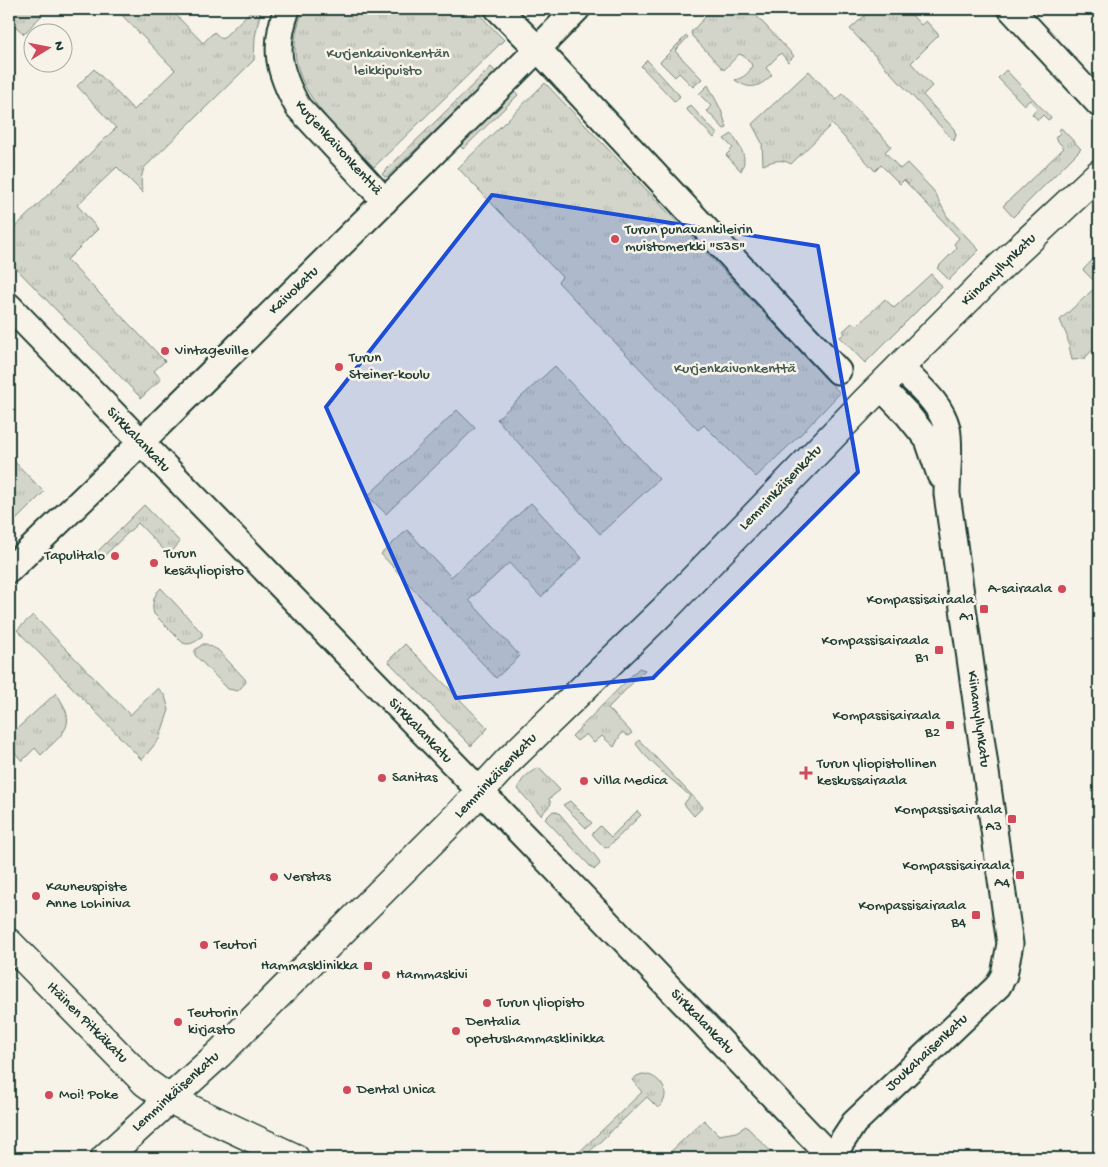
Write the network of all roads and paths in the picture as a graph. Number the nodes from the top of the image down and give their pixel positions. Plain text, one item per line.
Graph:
1 (287, 9) edge
2 (498, 9) edge
3 (577, 9) edge
4 (1010, 9) edge
5 (537, 48) junction
6 (1099, 104) edge
7 (1099, 174) edge
8 (385, 201) junction
9 (9, 306) edge
10 (900, 368) junction
11 (838, 371) dead end
12 (881, 387) junction
13 (140, 442) junction
14 (947, 494) junction
15 (9, 570) edge
16 (480, 791) junction
17 (9, 942) edge
18 (1010, 944) joint
19 (169, 1099) junction
20 (105, 1158) edge
21 (295, 1158) edge
22 (830, 1158) edge

1 - 8 street, Kurjenkaivonkenttä
2 - 5 street
3 - 5 street, Kaivokatu
4 - 6 street
5 - 8 street, Kaivokatu
5 - 11 street
7 - 10 street, Kiinamyllynkatu
8 - 13 street, Kaivokatu
9 - 13 street, Sirkkalankatu
10 - 12 street, Kiinamyllynkatu
10 - 14 street, Kiinamyllynkatu
12 - 14 street, Kiinamyllynkatu
12 - 16 street, Lemminkäisenkatu
13 - 15 street, Kaivokatu
13 - 16 street, Sirkkalankatu
14 - 18 street, Kiinamyllynkatu
16 - 19 street, Lemminkäisenkatu
16 - 22 street, Sirkkalankatu
17 - 19 street, Itäinen Pitkäkatu
18 - 22 street, Joukahaisenkatu
19 - 20 street, Lemminkäisenkatu
19 - 21 street, Itäinen Pitkäkatu

